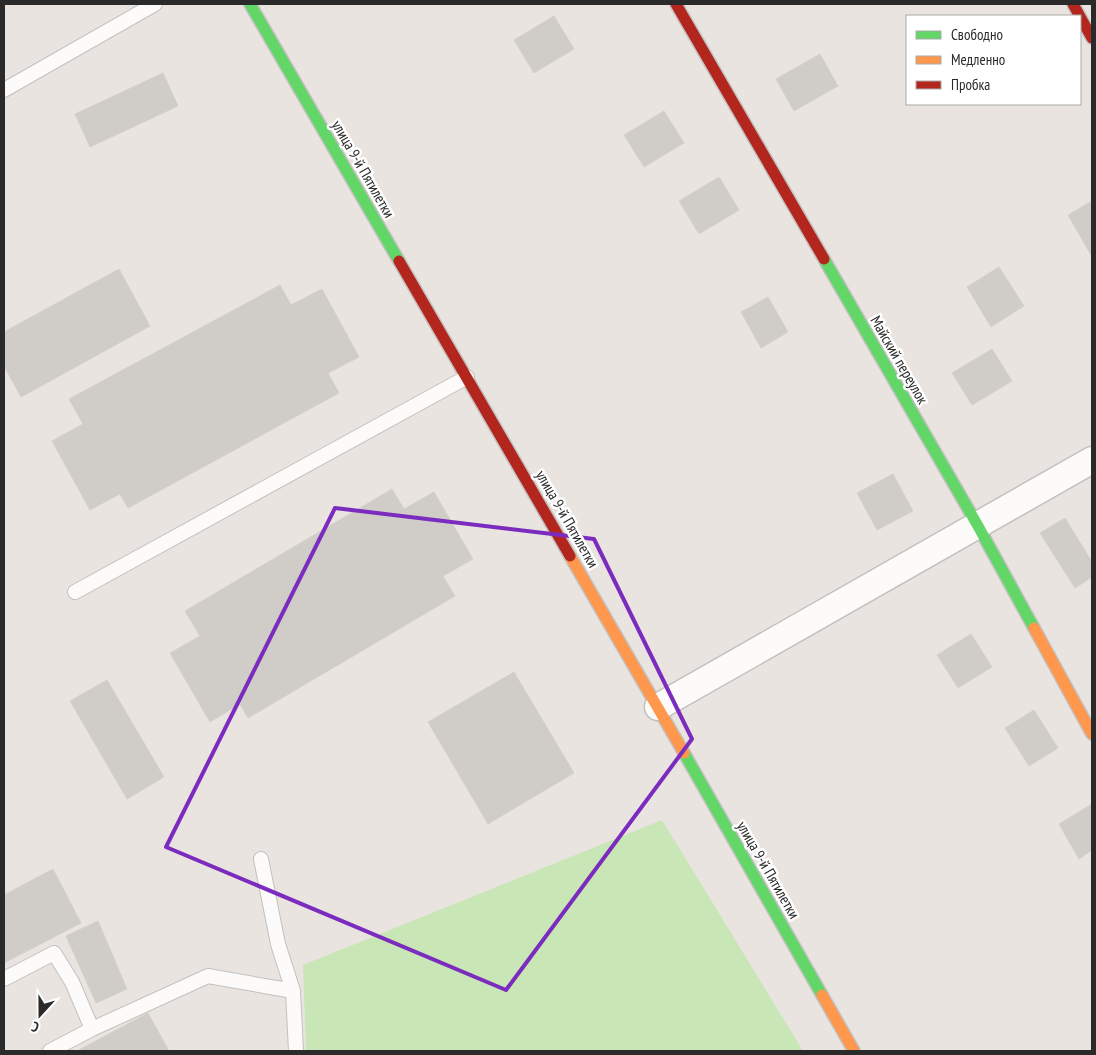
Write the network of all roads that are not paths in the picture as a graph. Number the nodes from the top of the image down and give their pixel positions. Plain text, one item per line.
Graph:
1 (155, 4) edge
2 (250, 4) edge
3 (676, 4) edge
4 (1073, 4) edge
5 (1079, 15) edge
6 (1081, 18) edge
7 (1092, 38) edge
8 (4, 90) edge
9 (467, 377) junction
10 (1092, 460) edge
11 (978, 526) junction
12 (74, 592) dead end
13 (658, 707) junction
14 (1092, 734) edge
15 (261, 859) dead end
16 (4, 979) edge
17 (293, 991) junction
18 (92, 1029) junction
19 (50, 1051) edge
20 (296, 1051) edge
21 (854, 1051) edge

1 - 8 lane
2 - 9 street, улица 9-й Пятилетки
3 - 11 street, Майский переулок
4 - 5 street
6 - 7 street
9 - 12 lane
9 - 13 street, улица 9-й Пятилетки
10 - 11 street
11 - 13 street
11 - 14 street, Майский переулок
13 - 21 street, улица 9-й Пятилетки
15 - 17 lane
16 - 18 lane
17 - 18 lane
17 - 20 lane
18 - 19 lane

